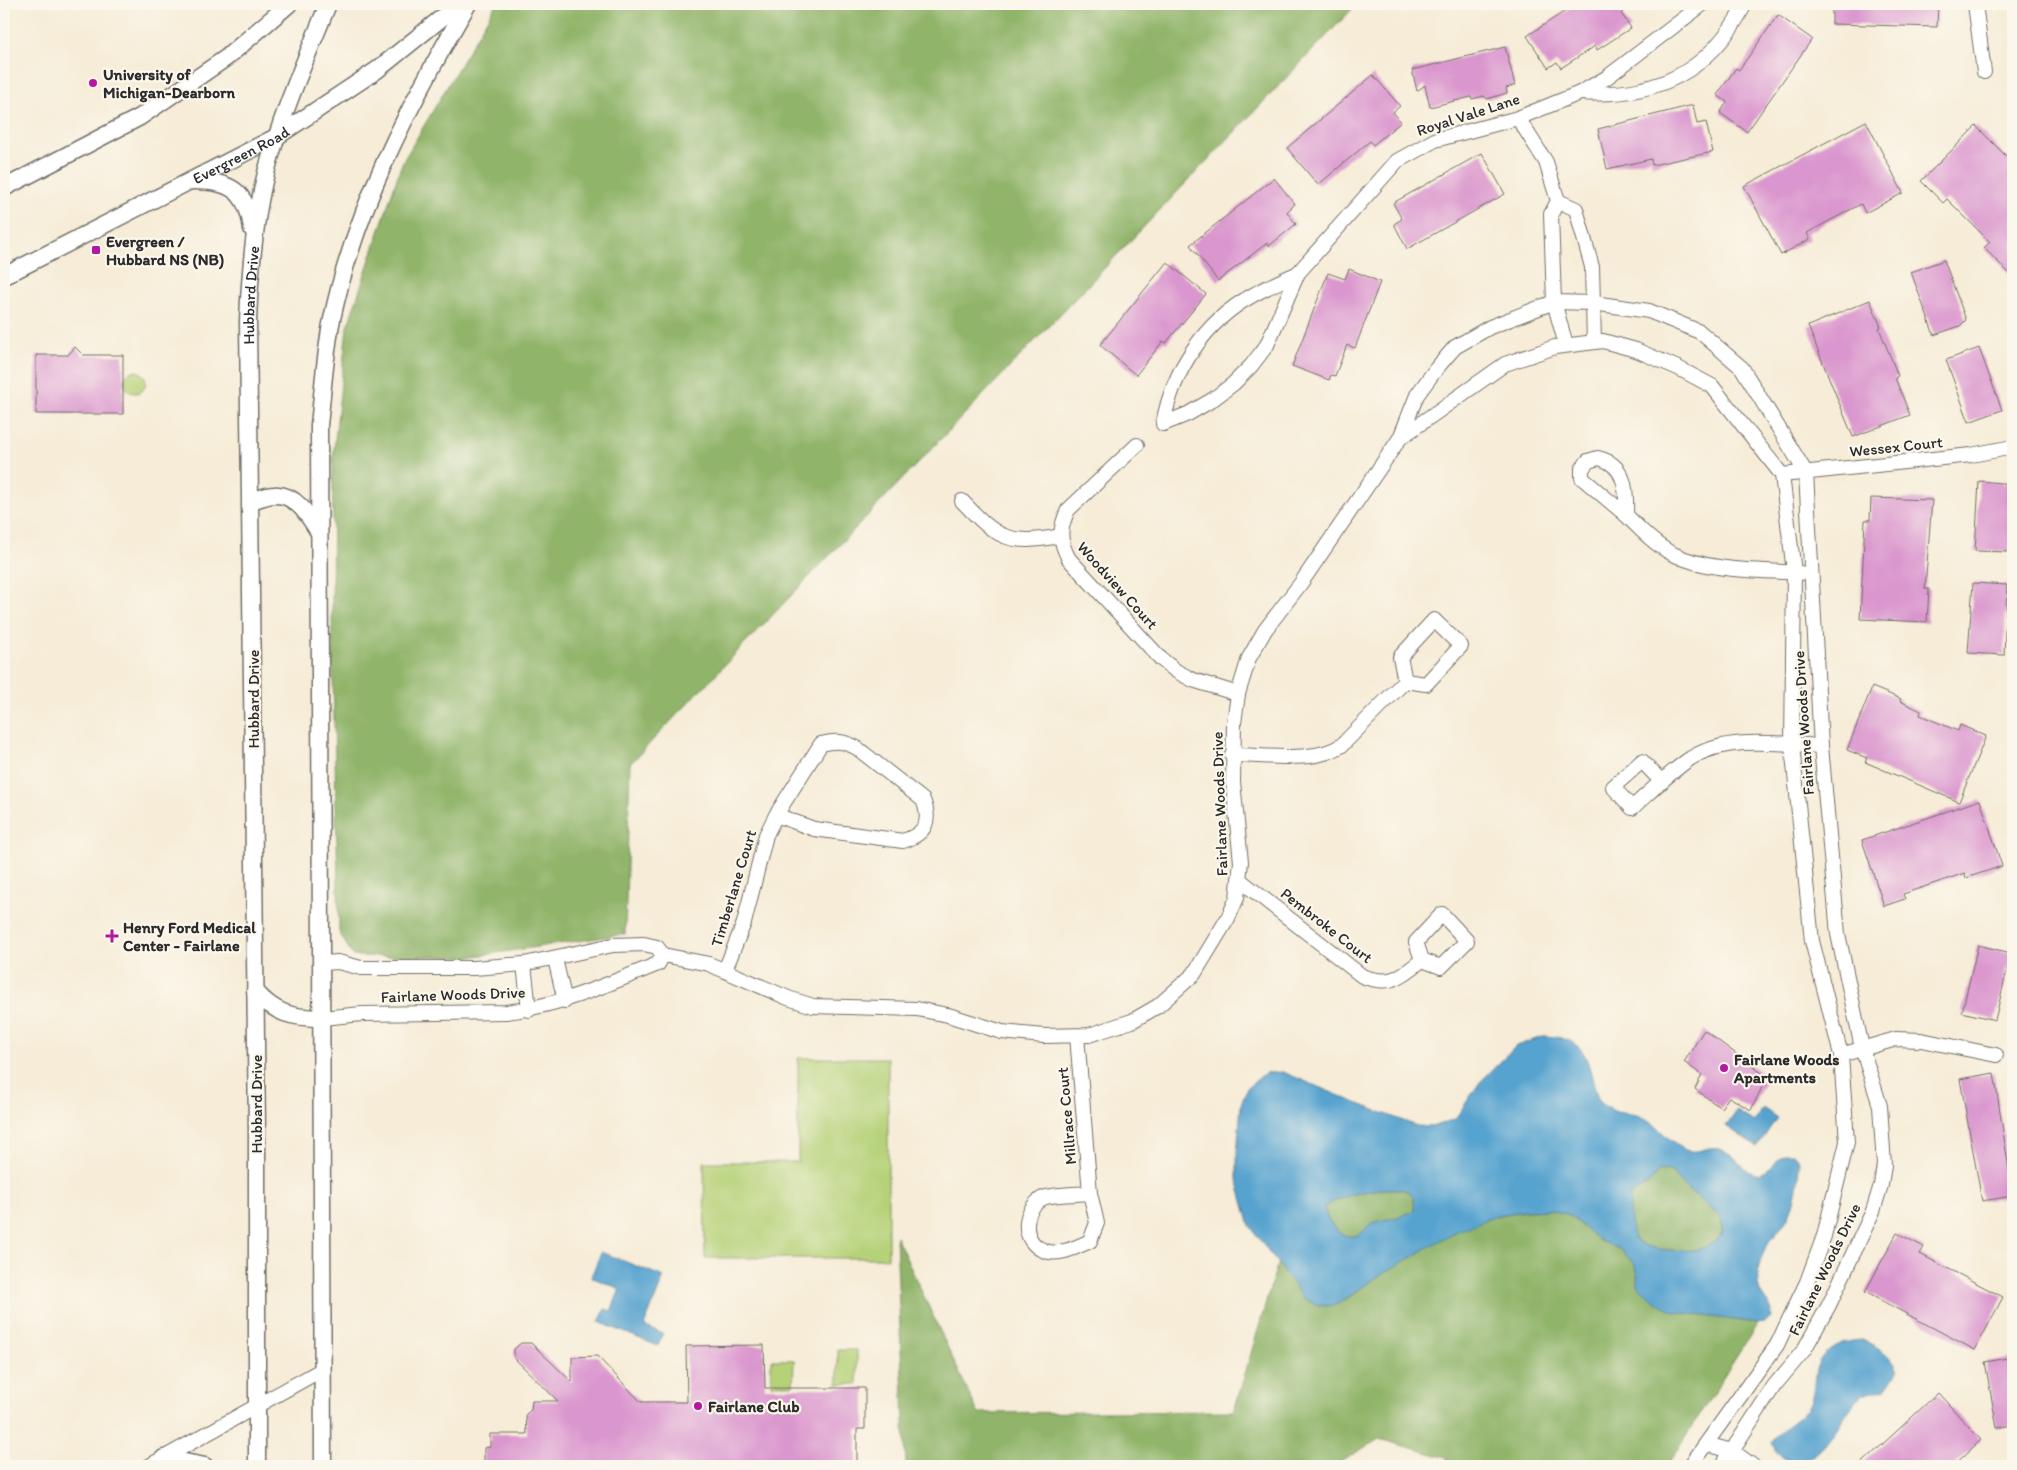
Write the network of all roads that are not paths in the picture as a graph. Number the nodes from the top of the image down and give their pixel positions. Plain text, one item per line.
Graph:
1 (289, 4) edge
2 (328, 4) edge
3 (459, 4) edge
4 (468, 4) edge
5 (1703, 4) edge
6 (1745, 4) edge
7 (1975, 4) edge
8 (1984, 72) dead end
9 (1580, 93) junction
10 (1518, 118) junction
11 (276, 137) junction
12 (190, 181) junction
13 (4, 188) edge
14 (1558, 201) junction
15 (253, 242) junction
16 (6, 273) edge
17 (1298, 273) junction
18 (1554, 302) junction
19 (1593, 304) junction
20 (1594, 342) junction
21 (1566, 345) junction
22 (1400, 438) junction
23 (1137, 445) dead end
24 (2013, 447) edge
25 (1806, 473) junction
26 (1782, 475) junction
27 (251, 501) junction
28 (962, 501) dead end
29 (1626, 515) dead end
30 (318, 531) junction
31 (1060, 536) junction
32 (1794, 572) junction
33 (1812, 573) junction
34 (1405, 681) junction
35 (1238, 694) junction
36 (1792, 745) junction
37 (1821, 746) junction
38 (1232, 755) junction
39 (1662, 782) dead end
40 (776, 816) junction
41 (1240, 880) junction
42 (663, 955) junction
43 (555, 959) junction
44 (1422, 960) dead end
45 (322, 963) junction
46 (524, 964) junction
47 (725, 970) junction
48 (256, 991) junction
49 (565, 1000) junction
50 (529, 1010) junction
51 (322, 1018) junction
52 (1077, 1036) junction
53 (1862, 1048) junction
54 (1841, 1055) junction
55 (1996, 1055) dead end
56 (1090, 1193) junction
57 (323, 1369) junction
58 (257, 1407) junction
59 (1706, 1444) junction
60 (1732, 1451) junction
61 (164, 1458) junction
62 (149, 1466) edge
63 (205, 1466) edge
64 (258, 1466) edge
65 (323, 1466) edge
66 (1690, 1466) edge
67 (1722, 1466) edge
68 (1753, 1466) edge

1 - 13 street
2 - 11 street, Hubbard Drive
3 - 11 street, Evergreen Road
4 - 30 street
5 - 9 street, Royal Vale Lane
6 - 9 street, Royal Vale Lane
7 - 8 street
9 - 10 street, Royal Vale Lane
10 - 14 street
10 - 17 street, Royal Vale Lane
11 - 12 street, Evergreen Road
11 - 15 street, Hubbard Drive
12 - 15 street
12 - 16 street, Evergreen Road
14 - 18 street
14 - 19 street
15 - 27 street, Hubbard Drive
17 - 17 street, Royal Vale Lane
18 - 19 street, Fairlane Woods Drive
18 - 21 street
18 - 22 street, Fairlane Woods Drive
19 - 20 street
19 - 25 street, Fairlane Woods Drive
20 - 21 street, Fairlane Woods Drive
20 - 26 street, Fairlane Woods Drive
21 - 22 street, Fairlane Woods Drive
22 - 35 street, Fairlane Woods Drive
23 - 31 street, Woodview Court
24 - 25 street, Wessex Court
25 - 26 street, Wessex Court
25 - 33 street, Fairlane Woods Drive
26 - 32 street, Fairlane Woods Drive
27 - 30 street
27 - 48 street, Hubbard Drive
28 - 31 street
29 - 32 street
30 - 45 street
31 - 35 street, Woodview Court
32 - 33 street
32 - 36 street, Fairlane Woods Drive
33 - 37 street, Fairlane Woods Drive
34 - 34 street
34 - 38 street
35 - 38 street, Fairlane Woods Drive
36 - 37 street
36 - 39 street
36 - 54 street, Fairlane Woods Drive
37 - 53 street, Fairlane Woods Drive
38 - 41 street, Fairlane Woods Drive
40 - 40 street, Timberlane Court
40 - 47 street, Timberlane Court
41 - 44 street, Pembroke Court
41 - 52 street, Fairlane Woods Drive
42 - 43 street, Fairlane Woods Drive
42 - 47 street, Fairlane Woods Drive
42 - 49 street, Fairlane Woods Drive
43 - 46 street, Fairlane Woods Drive
43 - 49 street
45 - 46 street, Fairlane Woods Drive
45 - 51 street
46 - 50 street
47 - 52 street, Fairlane Woods Drive
48 - 51 street
48 - 58 street, Hubbard Drive
49 - 50 street, Fairlane Woods Drive
50 - 51 street, Fairlane Woods Drive
51 - 57 street
52 - 56 street, Millrace Court
53 - 54 street
53 - 55 street
53 - 60 street, Fairlane Woods Drive
54 - 59 street, Fairlane Woods Drive
56 - 56 street, Millrace Court
57 - 58 street
57 - 65 street
58 - 61 street
58 - 64 street, Hubbard Drive
59 - 60 street
59 - 66 street, Fairlane Woods Drive
60 - 67 street, Fairlane Woods Drive
60 - 68 street
61 - 62 street
61 - 63 street

